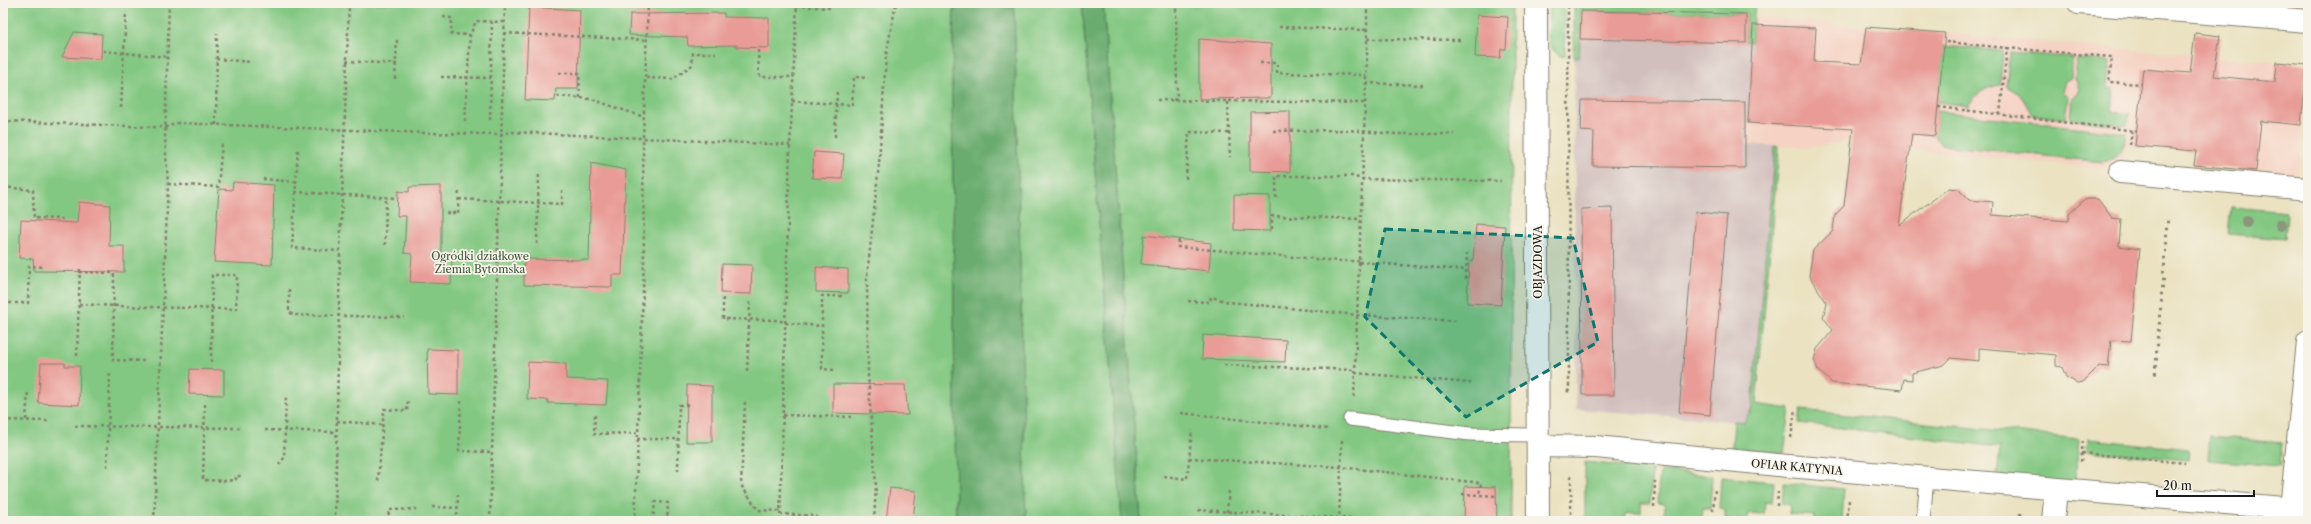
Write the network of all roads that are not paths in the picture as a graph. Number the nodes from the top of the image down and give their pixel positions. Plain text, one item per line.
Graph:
1 (1536, 3) edge
2 (2079, 3) edge
3 (2153, 6) edge
4 (2308, 21) edge
5 (2120, 172) dead end
6 (2308, 189) edge
7 (2308, 342) edge
8 (1350, 419) road end
9 (1538, 440) junction
10 (1927, 479) junction
11 (2056, 490) junction
12 (2299, 510) edge
13 (1538, 521) edge
14 (1923, 521) edge
15 (2053, 521) edge

1 - 9 street, OBJAZDOWA
2 - 3 street
3 - 4 street
5 - 6 street
7 - 12 street
8 - 9 lane
9 - 10 street, OFIAR KATYNIA
9 - 13 street, OBJAZDOWA
10 - 11 street, OFIAR KATYNIA
10 - 14 lane
11 - 12 street, OFIAR KATYNIA
11 - 15 street

